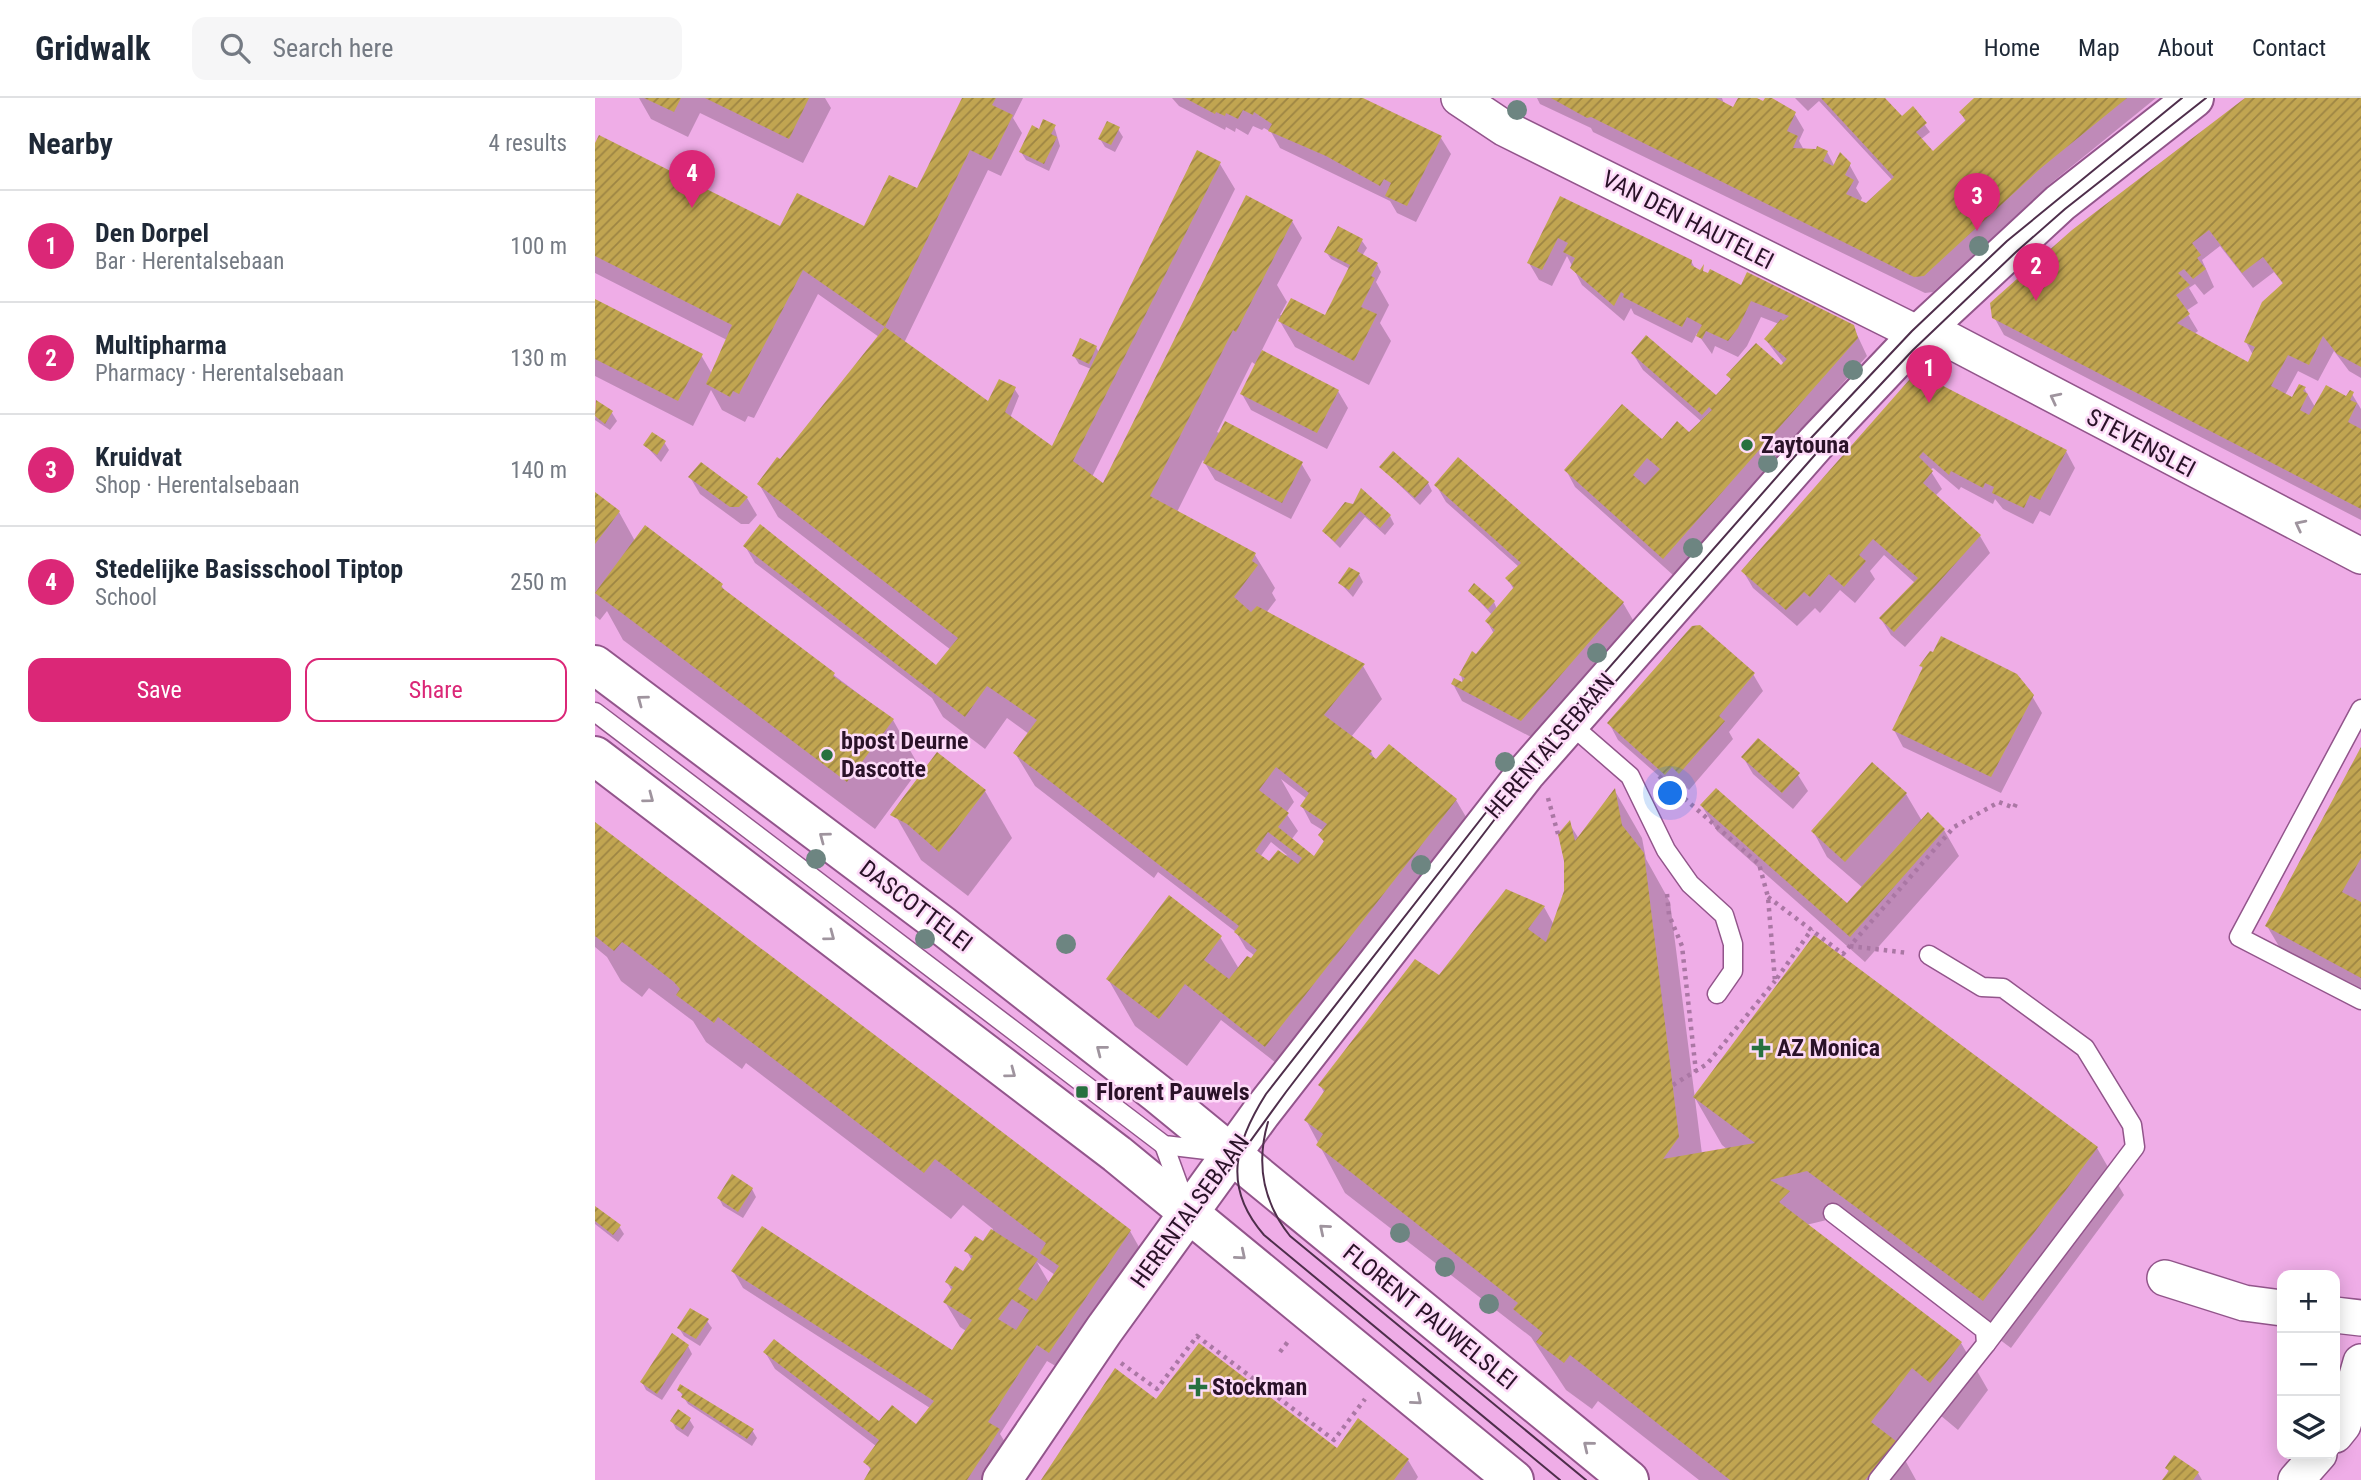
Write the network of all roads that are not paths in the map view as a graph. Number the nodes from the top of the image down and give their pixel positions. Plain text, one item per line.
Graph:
1 (2194, 98) edge
2 (1470, 100) edge
3 (1922, 331) junction
4 (2361, 556) edge
5 (595, 665) edge
6 (2361, 709) edge
7 (595, 712) edge
8 (1569, 723) junction
9 (595, 756) edge
10 (1929, 955) road end
11 (1717, 994) dead end
12 (2361, 1000) edge
13 (1164, 1144) junction
14 (1231, 1154) junction
15 (1189, 1212) junction
16 (1833, 1213) dead end
17 (2165, 1278) dead end
18 (2277, 1307) edge
19 (2340, 1316) edge
20 (2361, 1318) edge
21 (1986, 1344) junction
22 (2361, 1362) edge
23 (2340, 1429) edge
24 (2315, 1459) edge
25 (1002, 1480) edge
26 (1514, 1480) edge
27 (1629, 1480) edge
28 (1878, 1480) edge
29 (2296, 1480) edge

1 - 3 street, HERENTALSEBAAN
2 - 3 street, VAN DEN HAUTELEI
4 -> 3 street, STEVENSLEI
3 - 8 street, HERENTALSEBAAN
14 -> 5 street, DASCOTTELEI
6 - 12 lane
7 - 13 lane
8 - 11 lane
8 - 14 street, HERENTALSEBAAN
9 -> 15 street
10 - 21 lane
13 - 14 lane
13 - 15 lane
14 - 15 street, HERENTALSEBAAN
27 -> 14 street, FLORENT PAUWELSLEI
15 - 25 street, HERENTALSEBAAN
15 -> 26 street
16 - 21 lane
17 - 18 street
19 - 20 street
21 - 28 lane
22 - 23 street
24 - 29 street

